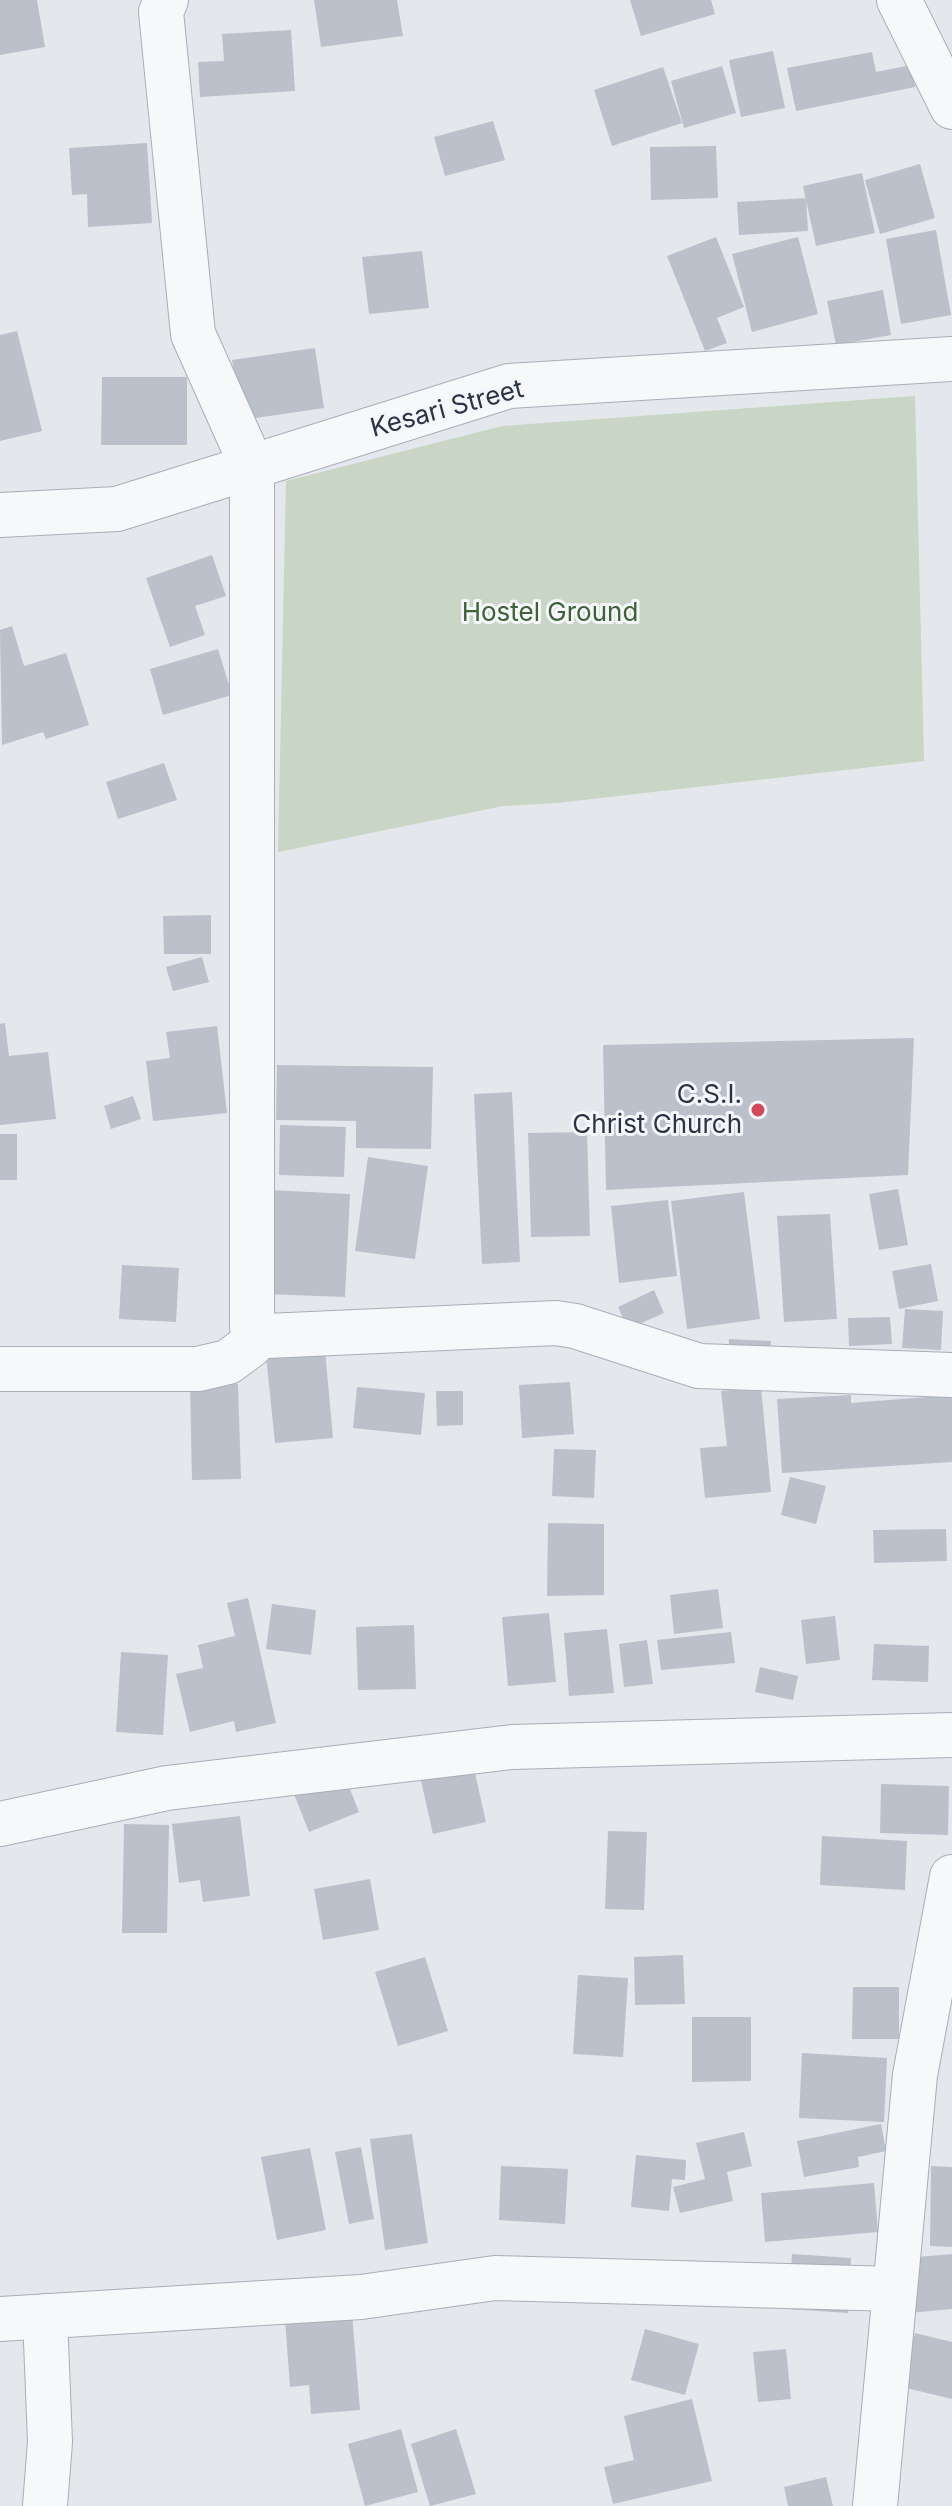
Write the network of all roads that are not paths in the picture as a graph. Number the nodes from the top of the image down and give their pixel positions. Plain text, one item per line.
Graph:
1 (166, 0) edge
2 (899, 0) edge
3 (952, 107) edge
4 (952, 359) edge
5 (252, 466) junction
6 (0, 515) edge
7 (258, 1334) junction
8 (0, 1369) edge
9 (952, 1375) edge
10 (952, 1735) edge
11 (0, 1824) edge
12 (952, 1877) edge
13 (895, 2289) junction
14 (45, 2316) junction
15 (0, 2319) edge
16 (45, 2506) edge
17 (875, 2506) edge

1 - 5 street
2 - 3 street
4 - 5 street, Kesari Street
5 - 6 street, Kesari Street
5 - 7 street
7 - 8 street
7 - 9 street
10 - 11 street
12 - 13 street
13 - 14 street
13 - 17 street
14 - 15 street
14 - 16 street

